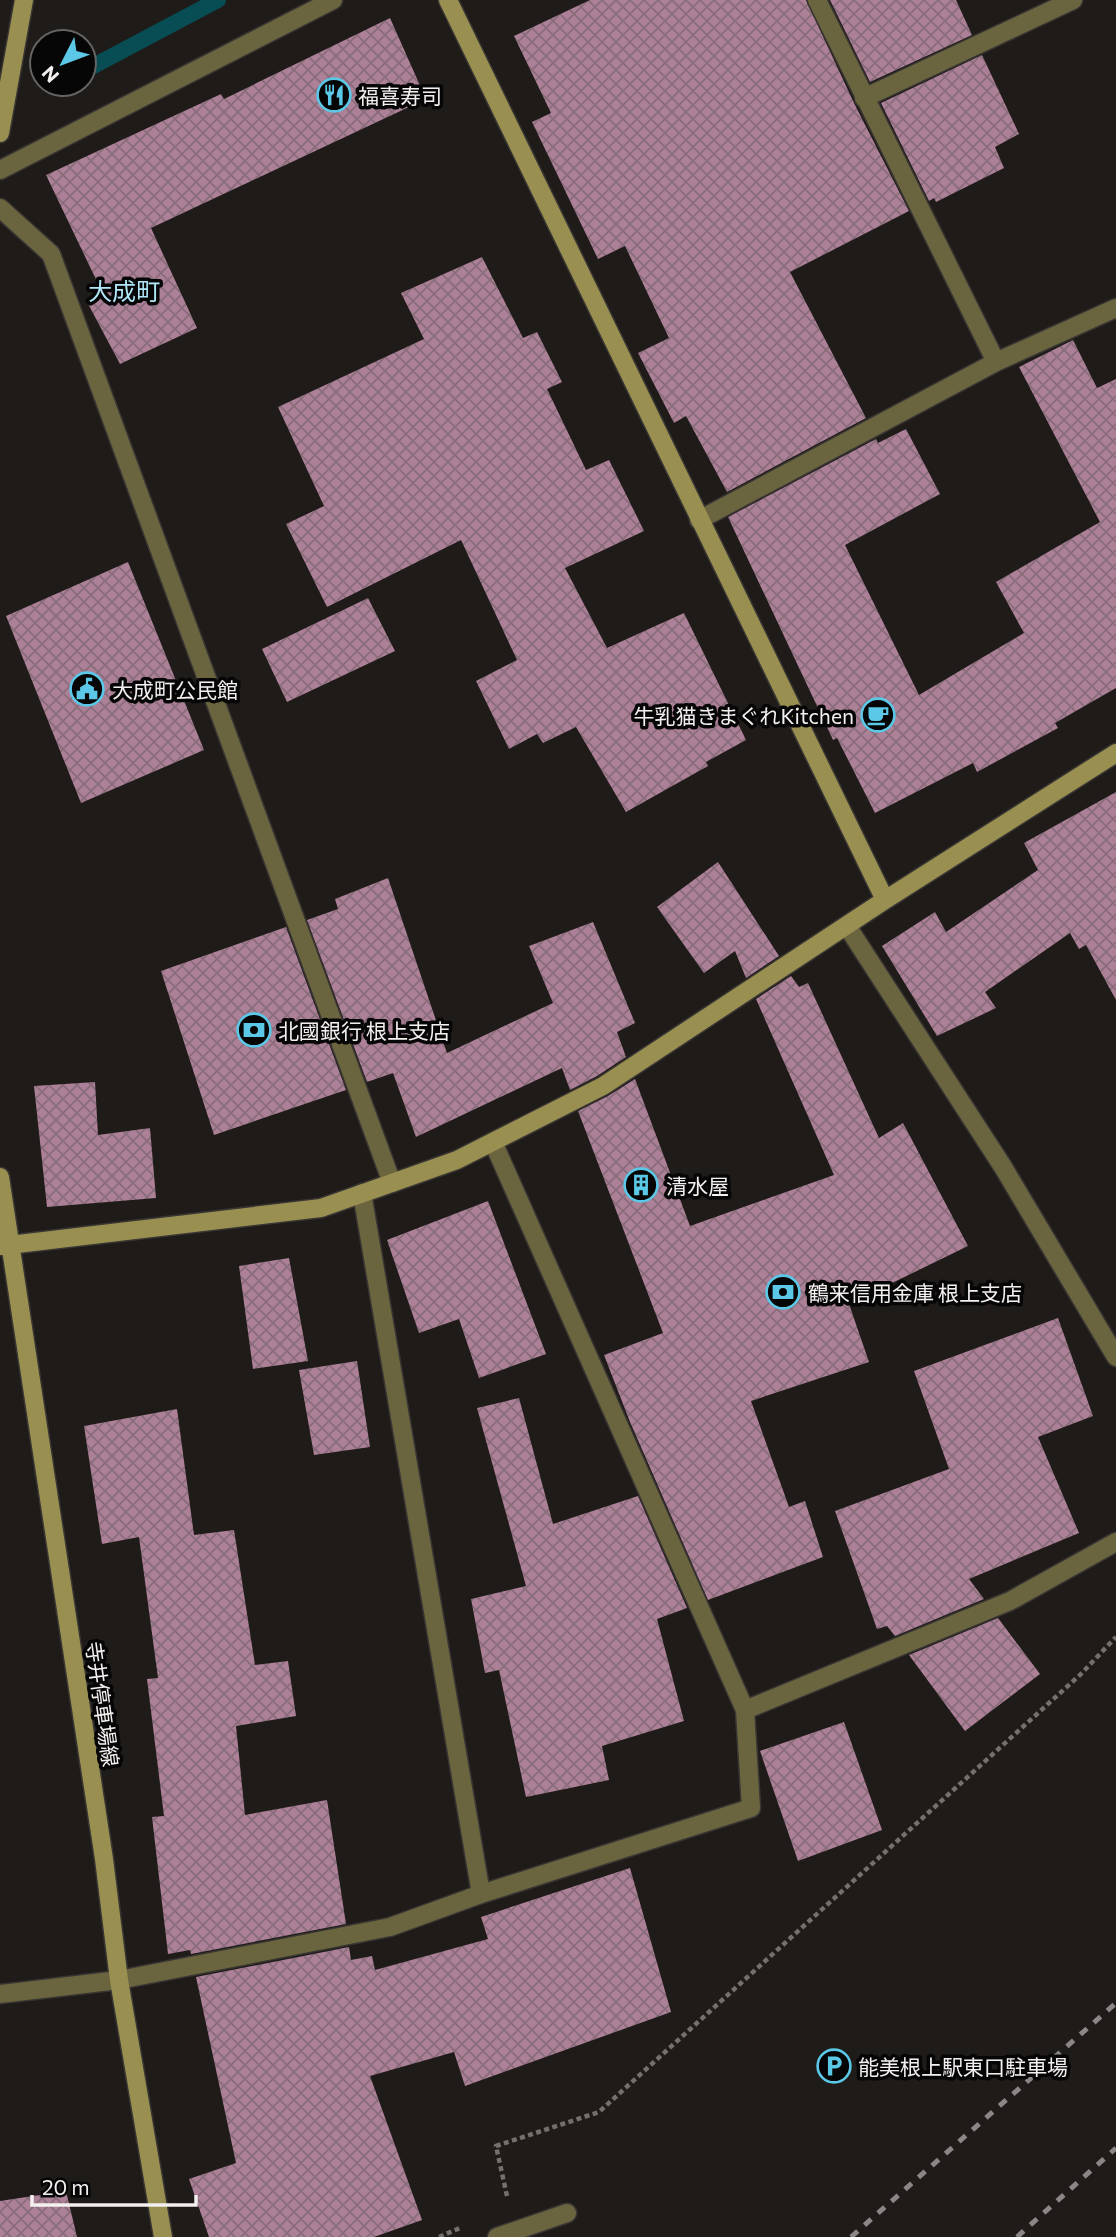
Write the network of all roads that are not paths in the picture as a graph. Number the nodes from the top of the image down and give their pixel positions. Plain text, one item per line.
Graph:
1 (24, 0) edge
2 (332, 0) edge
3 (448, 0) edge
4 (817, 0) edge
5 (1073, 0) edge
6 (864, 98) junction
7 (0, 133) edge
8 (0, 170) edge
9 (0, 208) edge
10 (1116, 307) edge
11 (996, 362) junction
12 (699, 520) junction
13 (1116, 753) edge
14 (885, 900) junction
15 (847, 926) junction
16 (492, 1142) junction
17 (0, 1177) edge
18 (392, 1183) junction
19 (362, 1193) junction
20 (6, 1245) edge
21 (1116, 1357) edge
22 (1116, 1542) edge
23 (745, 1710) junction
24 (481, 1894) junction
25 (119, 1980) junction
26 (0, 1994) edge
27 (567, 2213) dead end
28 (163, 2237) edge
29 (497, 2237) edge

1 - 7 street
2 - 8 street
3 - 12 street
4 - 6 street
5 - 6 street
6 - 11 street
9 - 18 street
10 - 11 street
11 - 12 street
12 - 14 street
13 - 14 street
14 - 15 street
15 - 16 street
15 - 21 street
16 - 18 street
16 - 23 street
17 - 20 street, 寺井停車場線
18 - 19 street
19 - 20 street
19 - 24 street
20 - 25 street, 寺井停車場線
22 - 23 street
23 - 24 street
24 - 25 street
25 - 26 street
25 - 28 street, 寺井停車場線
27 - 29 street

